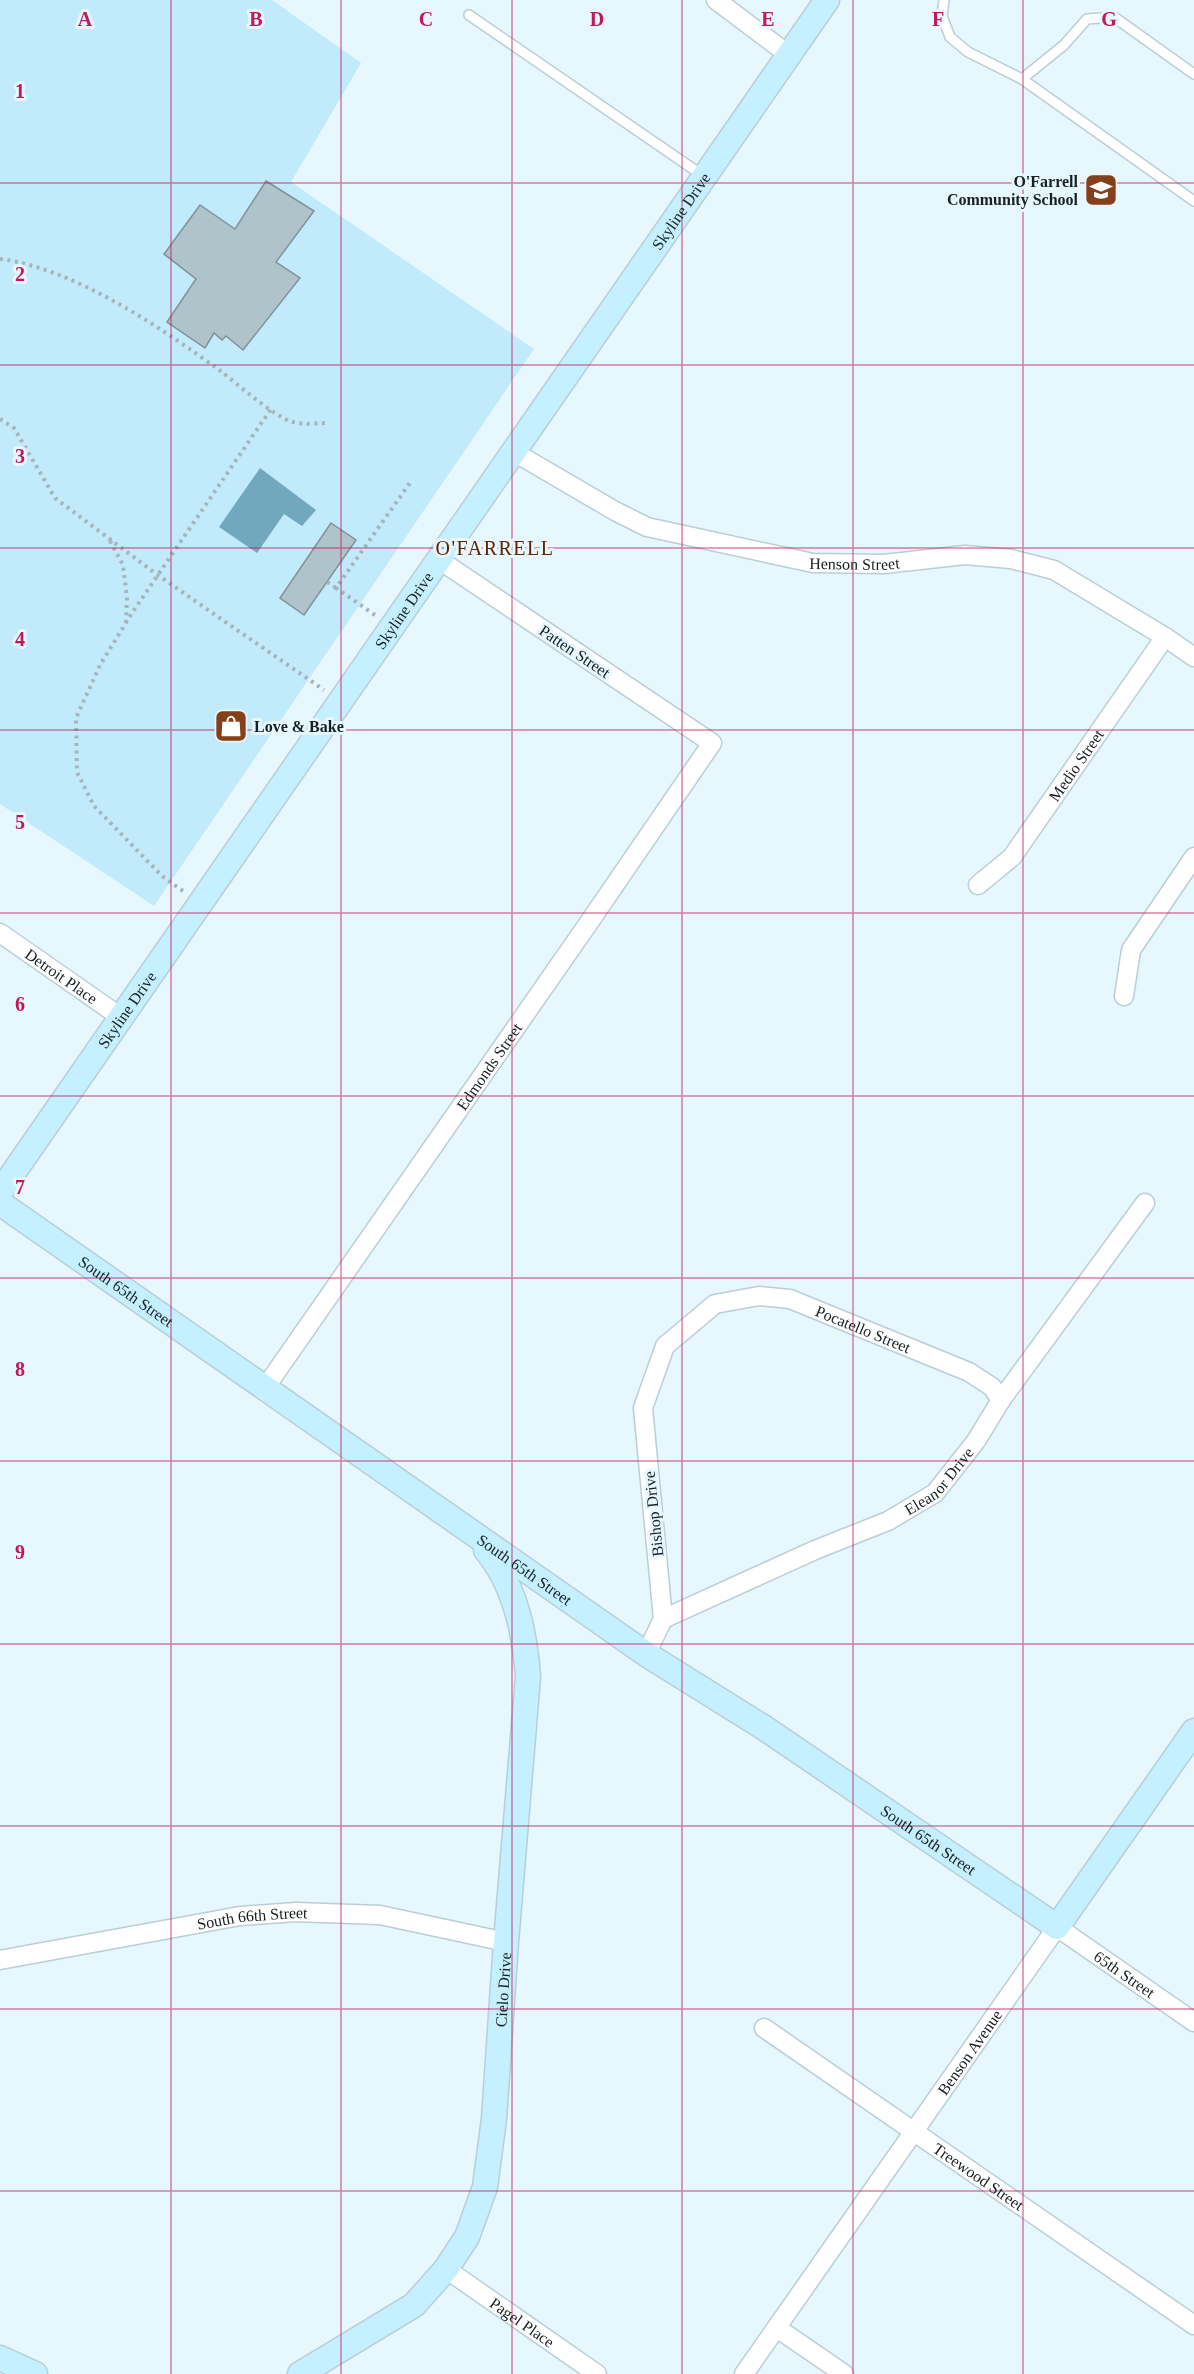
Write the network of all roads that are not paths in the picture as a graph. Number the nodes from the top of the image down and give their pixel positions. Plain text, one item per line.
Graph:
1 (716, 0) edge
2 (827, 0) edge
3 (944, 0) edge
4 (469, 15) dead end
5 (789, 55) junction
6 (1194, 74) edge
7 (1022, 79) junction
8 (704, 177) junction
9 (1194, 201) edge
10 (514, 452) junction
11 (438, 559) junction
12 (1165, 637) junction
13 (1194, 657) edge
14 (712, 743) joint
15 (1194, 856) edge
16 (978, 885) dead end
17 (0, 933) edge
18 (1124, 996) dead end
19 (122, 1018) junction
20 (0, 1192) edge
21 (0, 1203) edge
22 (1145, 1203) dead end
23 (265, 1388) junction
24 (1001, 1400) junction
25 (643, 1408) joint
26 (473, 1534) junction
27 (663, 1619) junction
28 (646, 1654) junction
29 (1194, 1731) edge
30 (1057, 1927) junction
31 (506, 1942) junction
32 (0, 1960) edge
33 (1194, 2022) edge
34 (764, 2028) dead end
35 (913, 2132) junction
36 (447, 2269) junction
37 (1194, 2325) edge
38 (777, 2328) junction
39 (0, 2358) edge
40 (35, 2374) edge
41 (300, 2374) edge
42 (597, 2374) edge
43 (744, 2374) edge
44 (844, 2374) edge

1 - 5 street
2 - 5 street, Skyline Drive
3 - 7 lane
4 - 8 lane
5 - 8 street, Skyline Drive
6 - 7 lane
7 - 9 lane
8 - 10 street, Skyline Drive
10 - 11 street, Skyline Drive
10 - 12 street, Henson Street
11 - 14 street, Patten Street
11 - 19 street, Skyline Drive
12 - 13 street, Henson Street
12 - 16 street, Medio Street
14 - 23 street, Edmonds Street
15 - 18 street
17 - 19 street, Detroit Place
19 - 20 street, Skyline Drive
21 - 23 street, South 65th Street
22 - 24 street, Eleanor Drive
23 - 26 street, South 65th Street
24 - 25 street, Pocatello Street
24 - 27 street, Eleanor Drive
25 - 27 street, Bishop Drive
26 - 28 street, South 65th Street
26 - 31 street, Cielo Drive
27 - 28 street
28 - 30 street, South 65th Street
29 - 30 street, Benson Avenue
30 - 33 street, 65th Street
30 - 35 street, Benson Avenue
31 - 32 street, South 66th Street
31 - 36 street, Cielo Drive
34 - 35 street, Treewood Street
35 - 37 street, Treewood Street
35 - 38 street, Benson Avenue
36 - 41 street, Cielo Drive
36 - 42 street, Pagel Place
38 - 43 street, Benson Avenue
38 - 44 street
39 - 40 street

